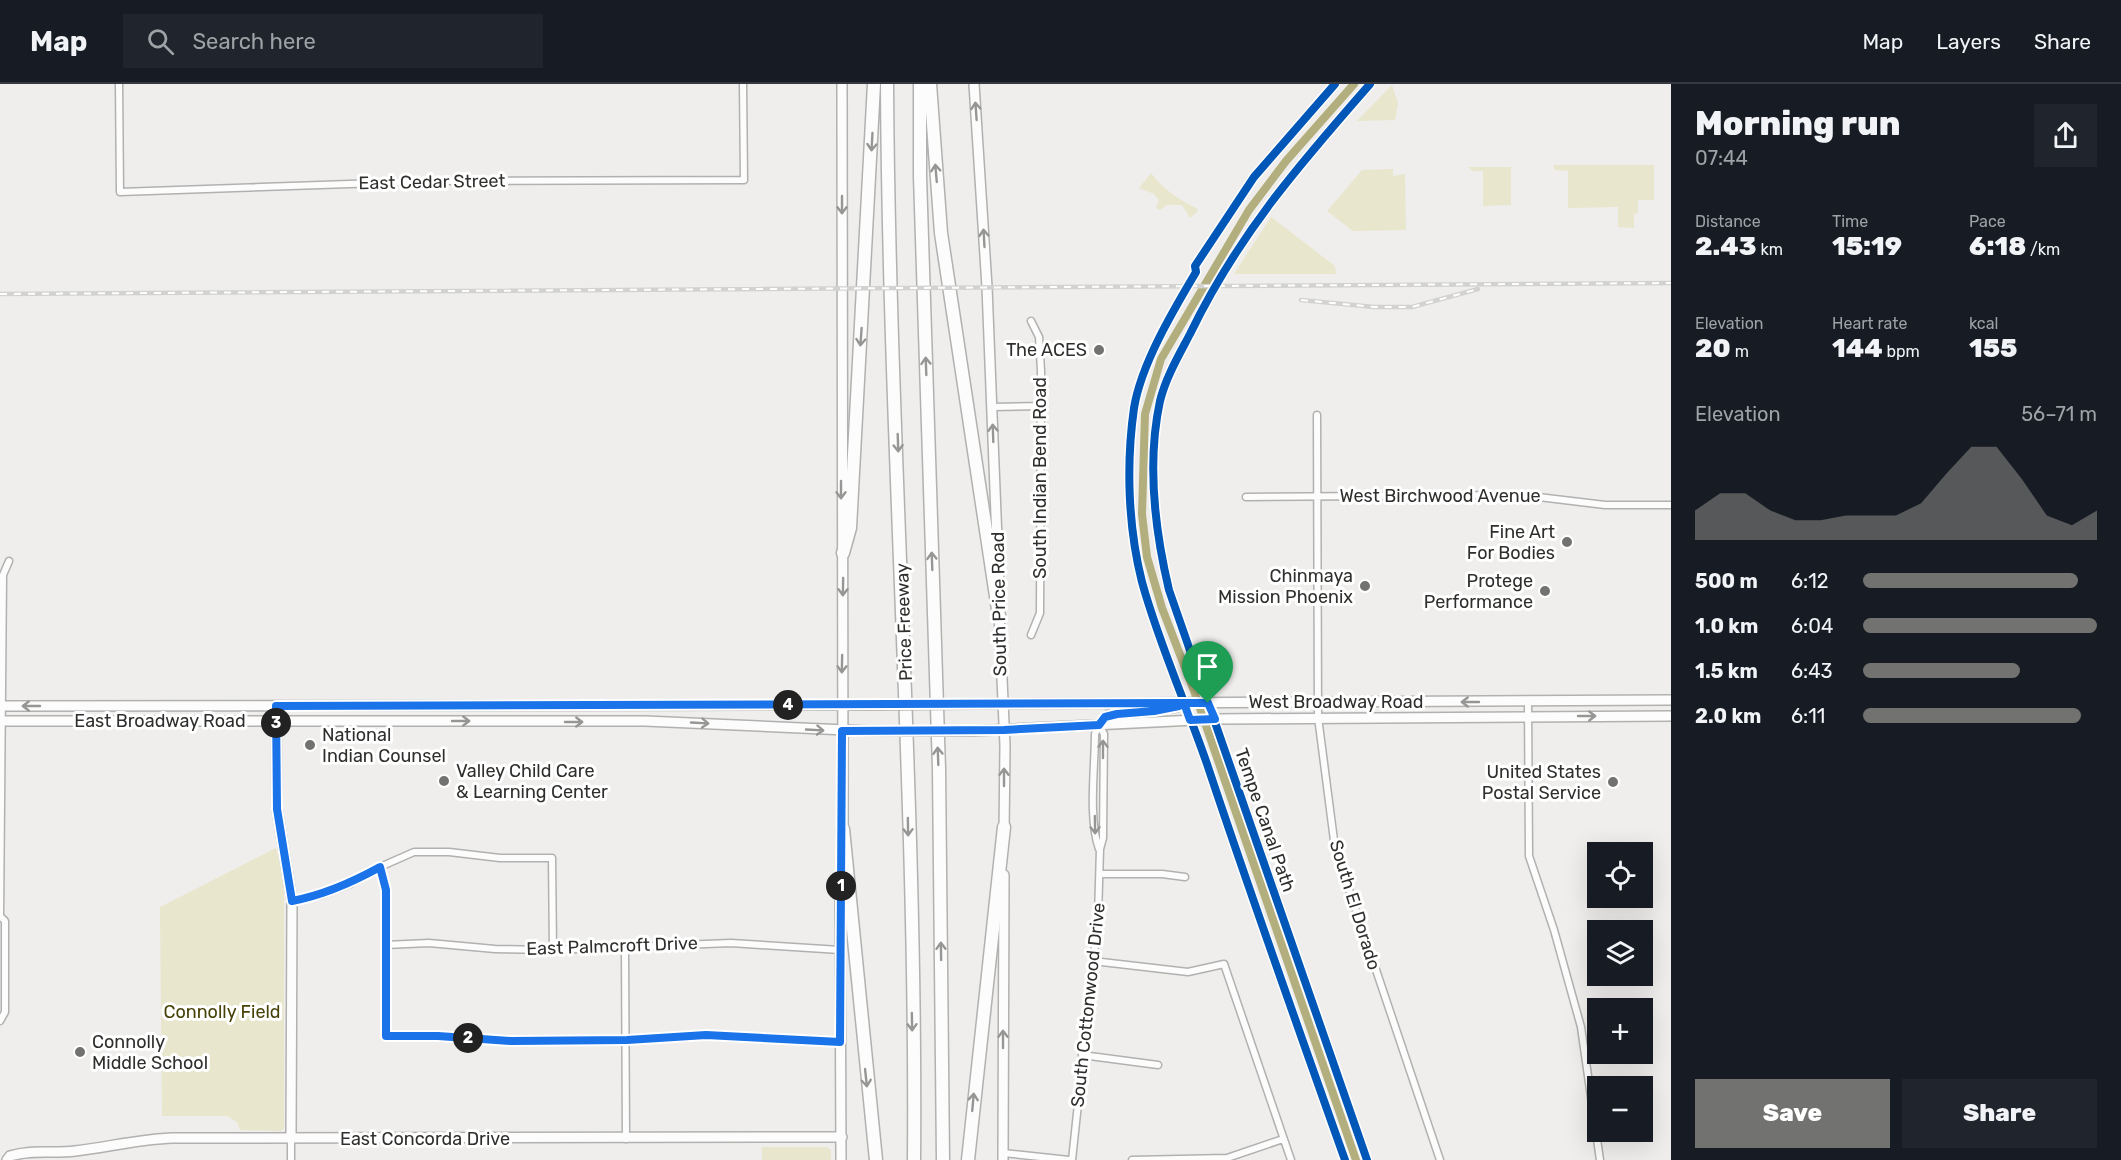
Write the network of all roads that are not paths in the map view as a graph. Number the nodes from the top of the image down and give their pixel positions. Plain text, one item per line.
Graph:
1 (119, 84) edge
2 (743, 84) edge
3 (842, 84) edge
4 (874, 84) edge
5 (887, 84) edge
6 (920, 84) edge
7 (930, 84) edge
8 (974, 84) edge
9 (1031, 321) dead end
10 (1041, 406) junction
11 (992, 407) junction
12 (1317, 415) dead end
13 (1246, 496) dead end
14 (1317, 496) junction
15 (1671, 505) edge
16 (843, 553) junction
17 (9, 561) dead end
18 (999, 616) junction
19 (1031, 635) dead end
20 (1671, 700) edge
21 (1528, 701) junction
22 (1184, 703) junction
23 (1318, 703) junction
24 (1002, 704) junction
25 (842, 705) junction
26 (2, 706) edge
27 (276, 706) junction
28 (541, 706) junction
29 (645, 706) junction
30 (1671, 716) edge
31 (1318, 717) junction
32 (1528, 717) junction
33 (2, 721) edge
34 (276, 721) junction
35 (541, 722) junction
36 (645, 722) junction
37 (1099, 725) junction
38 (1004, 730) junction
39 (842, 731) junction
40 (1095, 781) junction
41 (1103, 793) junction
42 (1, 823) edge
43 (1004, 827) junction
44 (843, 829) junction
45 (1100, 849) junction
46 (380, 867) junction
47 (1100, 874) junction
48 (1185, 877) dead end
49 (292, 901) junction
50 (0, 914) edge
51 (385, 945) junction
52 (625, 948) junction
53 (553, 950) junction
54 (840, 950) junction
55 (1093, 961) junction
56 (0, 1021) edge
57 (627, 1040) junction
58 (840, 1042) junction
59 (1082, 1055) junction
60 (1158, 1065) dead end
61 (842, 1137) junction
62 (1283, 1138) junction
63 (291, 1139) junction
64 (626, 1139) junction
65 (1003, 1156) edge
66 (9, 1158) edge
67 (291, 1160) edge
68 (842, 1160) edge
69 (876, 1160) edge
70 (914, 1160) edge
71 (944, 1160) edge
72 (968, 1160) edge
73 (1070, 1160) edge
74 (1132, 1160) edge
75 (1290, 1160) edge
76 (1440, 1160) edge
77 (1600, 1160) edge

1 - 2 street, East Cedar Street
3 -> 16 main road
4 -> 16 highway
5 -> 70 highway, Price Freeway
71 -> 6 highway, Price Freeway
18 -> 7 highway
11 -> 8 main road, South Price Road
9 - 10 street, South Indian Bend Road
10 - 11 street
10 - 19 street, South Indian Bend Road
18 -> 11 main road, South Price Road
12 - 14 street, South El Dorado
13 - 14 street, West Birchwood Avenue
14 - 15 street, West Birchwood Avenue
14 - 23 street, South El Dorado
16 -> 25 main road
17 - 26 street
18 - 24 main road, South Price Road
20 - 21 main road, West Broadway Road
21 -> 23 main road, West Broadway Road
21 - 32 street
22 - 23 main road, West Broadway Road
22 - 24 main road, West Broadway Road
22 - 37 main road
23 - 31 street, South El Dorado
24 - 25 main road, East Broadway Road, bridge
24 - 38 main road, South Price Road
25 - 29 main road, East Broadway Road
25 - 39 main road
27 -> 26 main road, East Broadway Road
26 - 33 street
27 - 28 main road, East Broadway Road
27 - 34 main road
28 - 29 main road, East Broadway Road
28 - 35 main road
29 - 36 main road
32 -> 30 main road, West Broadway Road
31 - 32 main road, West Broadway Road
31 - 37 main road, West Broadway Road
31 - 76 street, South El Dorado
32 - 77 street
33 - 34 main road, East Broadway Road
33 - 42 street
34 -> 35 main road, East Broadway Road
34 - 49 main road
35 -> 36 main road, East Broadway Road
36 -> 39 main road, East Broadway Road
37 - 38 main road, West Broadway Road
37 - 40 street, South Cottonwood Drive
41 -> 37 street, South Cottonwood Drive
38 - 39 main road, East Broadway Road, bridge
43 -> 38 main road, South Price Road
39 - 44 main road
40 - 41 street
40 -> 45 street, South Cottonwood Drive
41 - 45 street, South Cottonwood Drive
42 - 50 street
65 -> 43 main road, South Price Road
72 -> 43 highway
44 - 54 main road
44 -> 69 highway
45 - 47 street, South Cottonwood Drive
46 - 49 street
46 - 51 street
46 - 53 street
47 - 48 street
47 - 55 street, South Cottonwood Drive
49 - 63 main road
50 - 56 street
51 - 53 street, East Palmcroft Drive
51 - 57 street
52 - 53 street, East Palmcroft Drive
52 - 54 street, East Palmcroft Drive
52 - 57 street
54 - 58 main road
55 - 59 street, South Cottonwood Drive
55 - 62 street
57 - 58 street
57 - 64 street
58 - 61 main road
59 - 60 street
59 - 73 street, South Cottonwood Drive
61 - 64 main road, East Concorda Drive
61 - 68 main road
62 - 74 street
62 - 75 street
63 - 64 main road, East Concorda Drive
63 - 66 main road, East Concorda Drive
63 - 67 street
65 - 73 street

